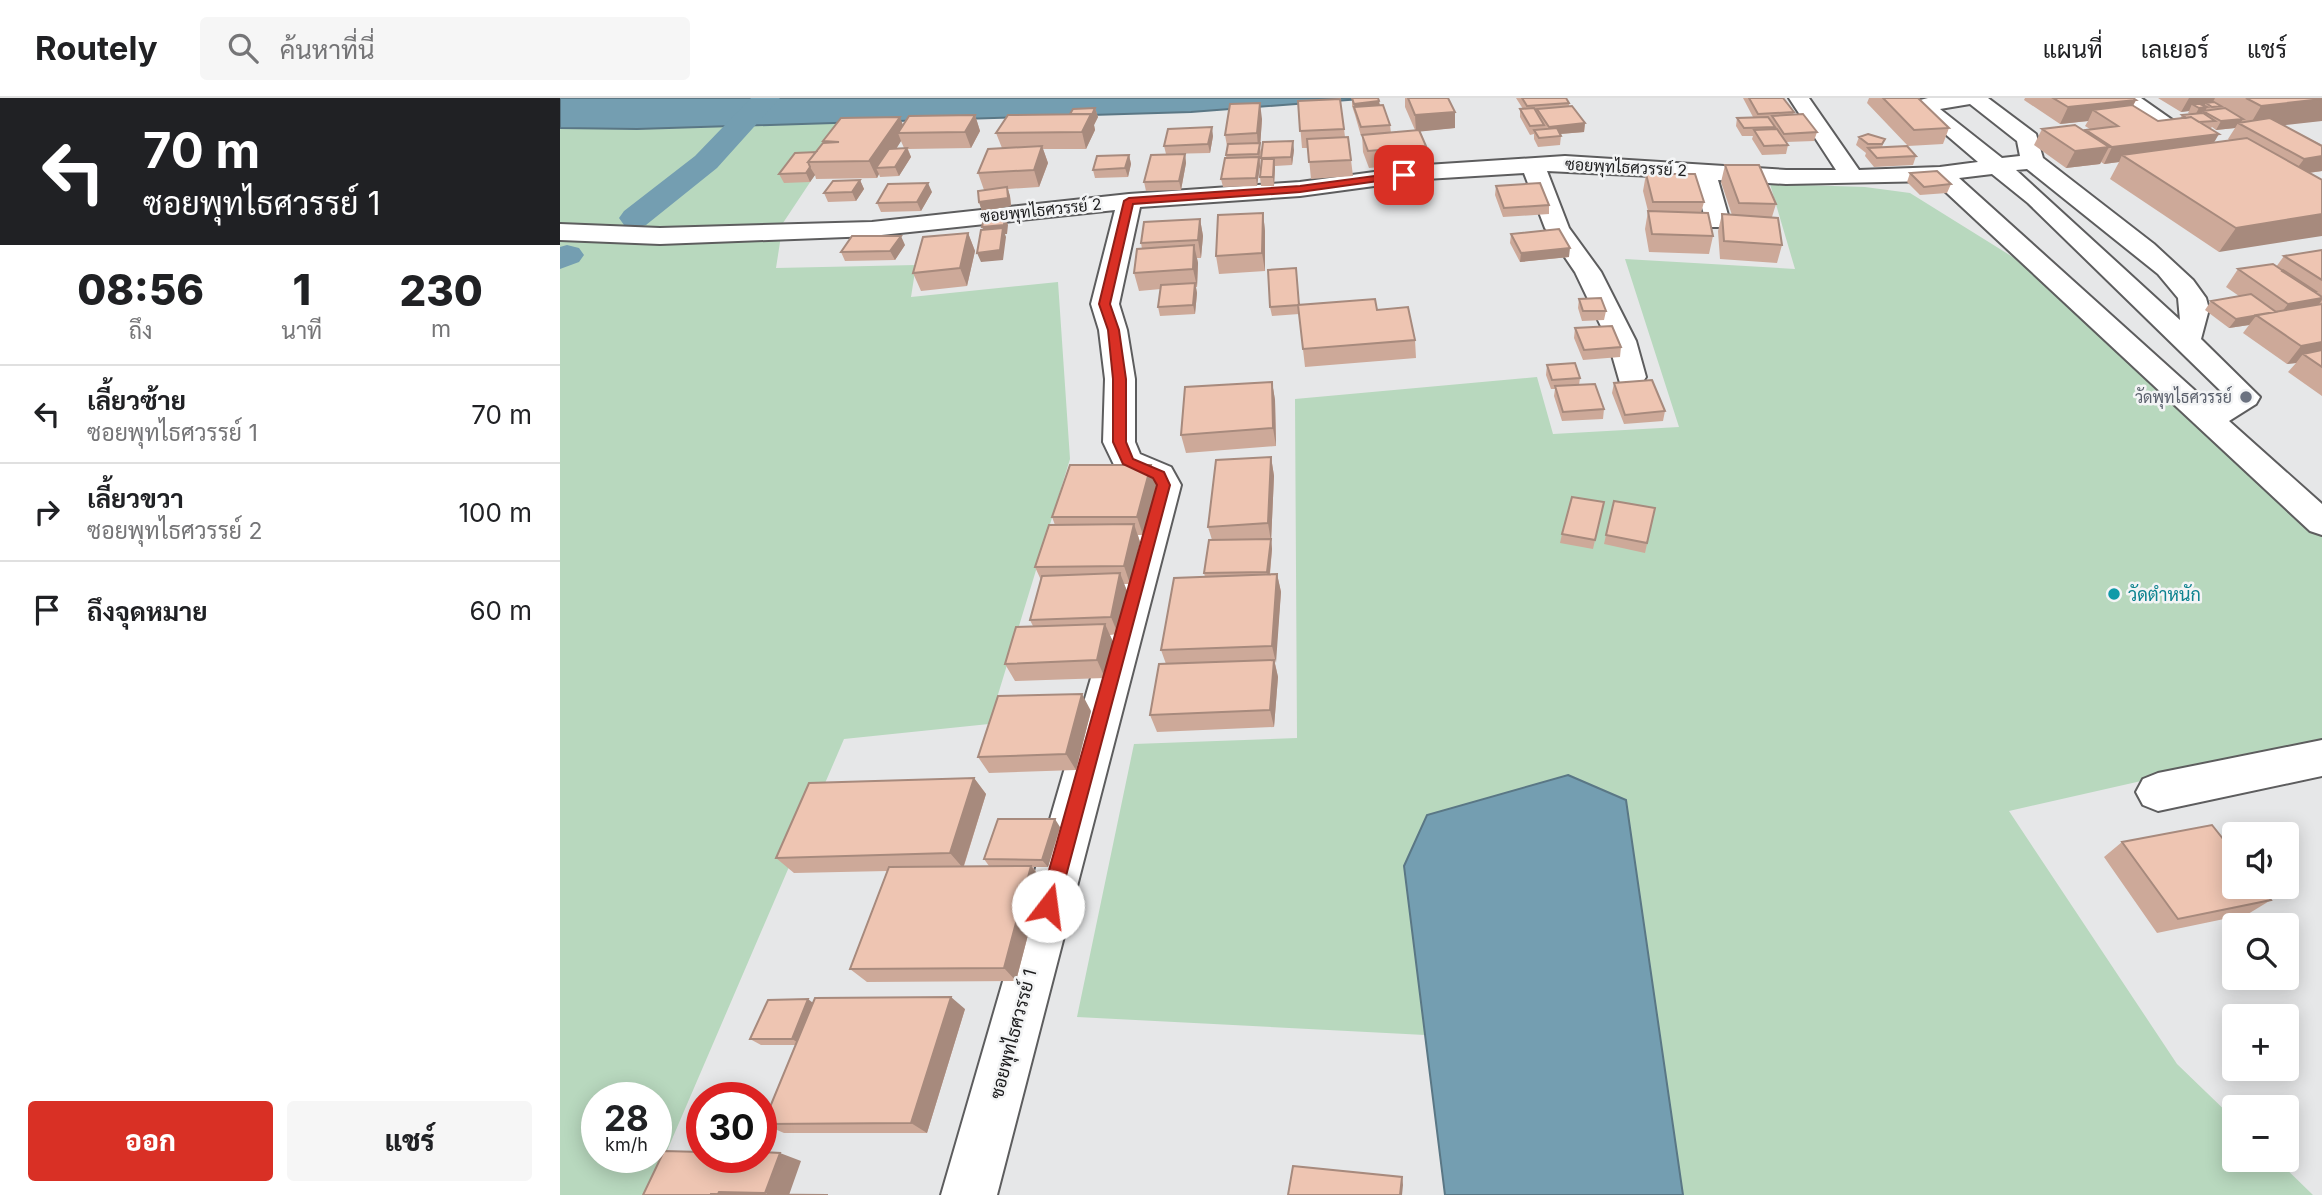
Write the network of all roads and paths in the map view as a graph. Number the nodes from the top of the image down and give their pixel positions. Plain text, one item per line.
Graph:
1 (1799, 98) edge
2 (1969, 98) edge
3 (1975, 98) edge
4 (2127, 98) edge
5 (2133, 128) edge
6 (2055, 136) edge
7 (2030, 150) junction
8 (1533, 165) junction
9 (1996, 166) junction
10 (1704, 172) junction
11 (1940, 174) junction
12 (1852, 176) junction
13 (1129, 201) junction
14 (1718, 222) dead end
15 (560, 232) edge
16 (2186, 338) junction
17 (1631, 377) dead end
18 (2209, 420) junction
19 (2322, 523) edge
20 (2322, 758) edge
21 (2158, 792) dead end
22 (969, 1195) edge

1 - 12 street
2 - 9 street
3 - 7 street
4 - 5 street
6 - 7 street, ซอยพุทไธศวรรย์ 2
7 - 9 street, ซอยพุทไธศวรรย์ 2
7 - 16 street
8 - 10 street, ซอยพุทไธศวรรย์ 2
8 - 13 street, ซอยพุทไธศวรรย์ 2
8 - 17 street
9 - 11 street, ซอยพุทไธศวรรย์ 2
9 - 16 street
10 - 12 street, ซอยพุทไธศวรรย์ 2
10 - 14 street
11 - 12 street, ซอยพุทไธศวรรย์ 2
11 - 18 street
13 - 15 street, ซอยพุทไธศวรรย์ 2
13 - 22 street, ซอยพุทไธศวรรย์ 1
16 - 18 street
18 - 19 street
20 - 21 street

